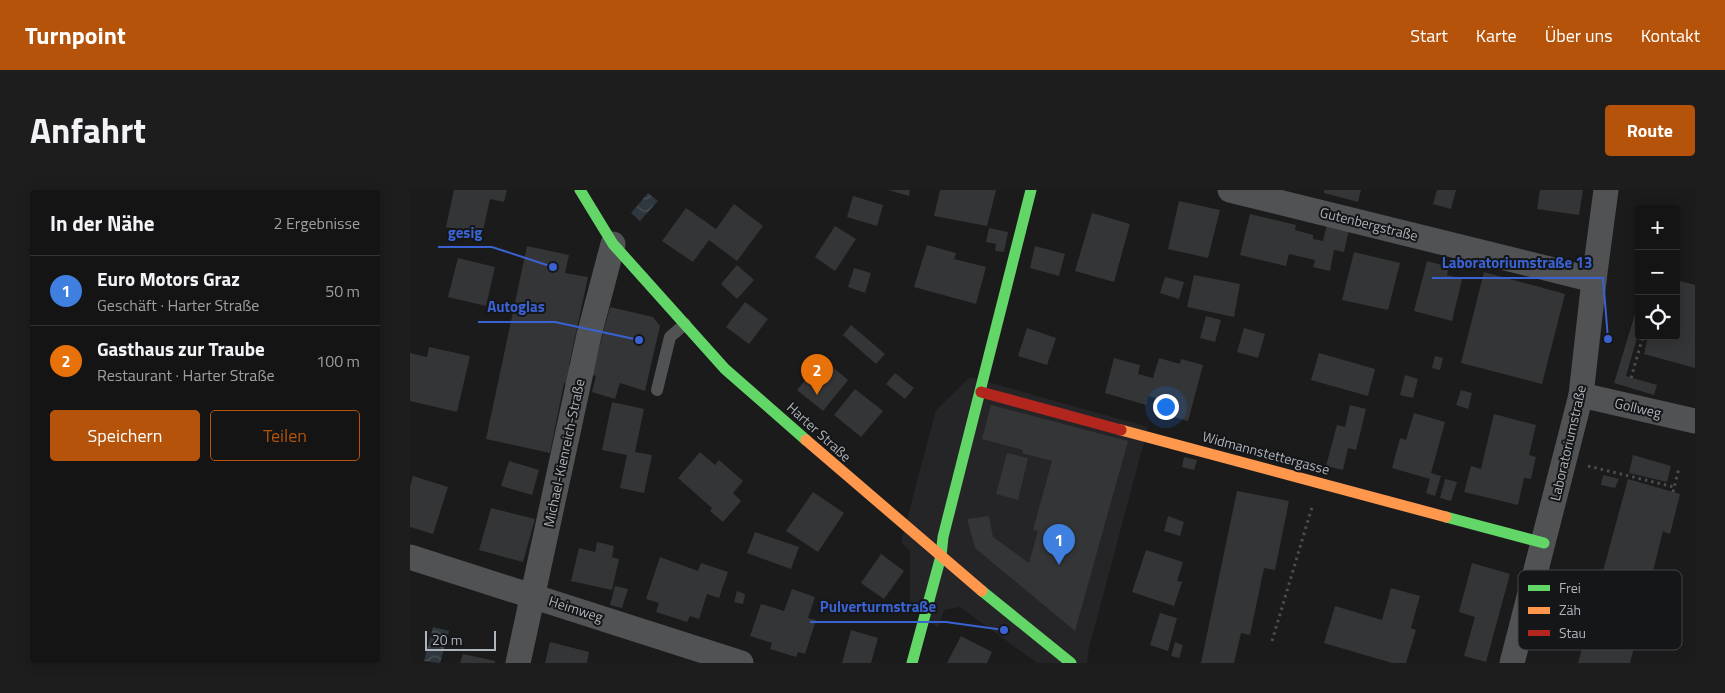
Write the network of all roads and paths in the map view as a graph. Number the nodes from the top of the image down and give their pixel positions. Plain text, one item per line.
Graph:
1 (580, 190) edge
2 (1031, 190) edge
3 (1230, 190) edge
4 (1606, 190) edge
5 (613, 244) junction
6 (1594, 280) junction
7 (685, 324) junction
8 (1641, 340) edge
9 (1631, 378) dead end
10 (657, 390) dead end
11 (981, 392) junction
12 (1582, 395) junction
13 (1695, 421) edge
14 (1565, 460) junction
15 (1678, 468) dead end
16 (1319, 482) junction
17 (1544, 543) junction
18 (410, 556) edge
19 (941, 556) junction
20 (1537, 570) edge
21 (534, 596) junction
22 (1518, 640) edge
23 (1272, 641) dead end
24 (518, 663) edge
25 (742, 663) edge
26 (912, 663) edge
27 (1071, 663) edge
28 (1512, 663) edge

1 - 5 street, Harter Straße
2 - 11 street
3 - 6 street, Gutenbergstraße
4 - 6 street, Laboratoriumstraße
5 - 7 street, Harter Straße
5 - 21 street, Michael-Kienreich-Straße
6 - 12 street, Laboratoriumstraße
7 - 10 lane
7 - 19 street, Harter Straße
8 - 9 path
11 - 16 street, Widmannstettergasse
11 - 19 street
12 - 13 street, Gollweg
12 - 14 street, Laboratoriumstraße
14 - 15 path
14 - 17 street, Laboratoriumstraße
16 - 17 street, Widmannstettergasse
16 - 23 path
17 - 20 street, Laboratoriumstraße
18 - 21 street, Heimweg
19 - 26 street
19 - 27 street, Harter Straße
21 - 24 street, Michael-Kienreich-Straße
21 - 25 street, Heimweg
22 - 28 street, Laboratoriumstraße

